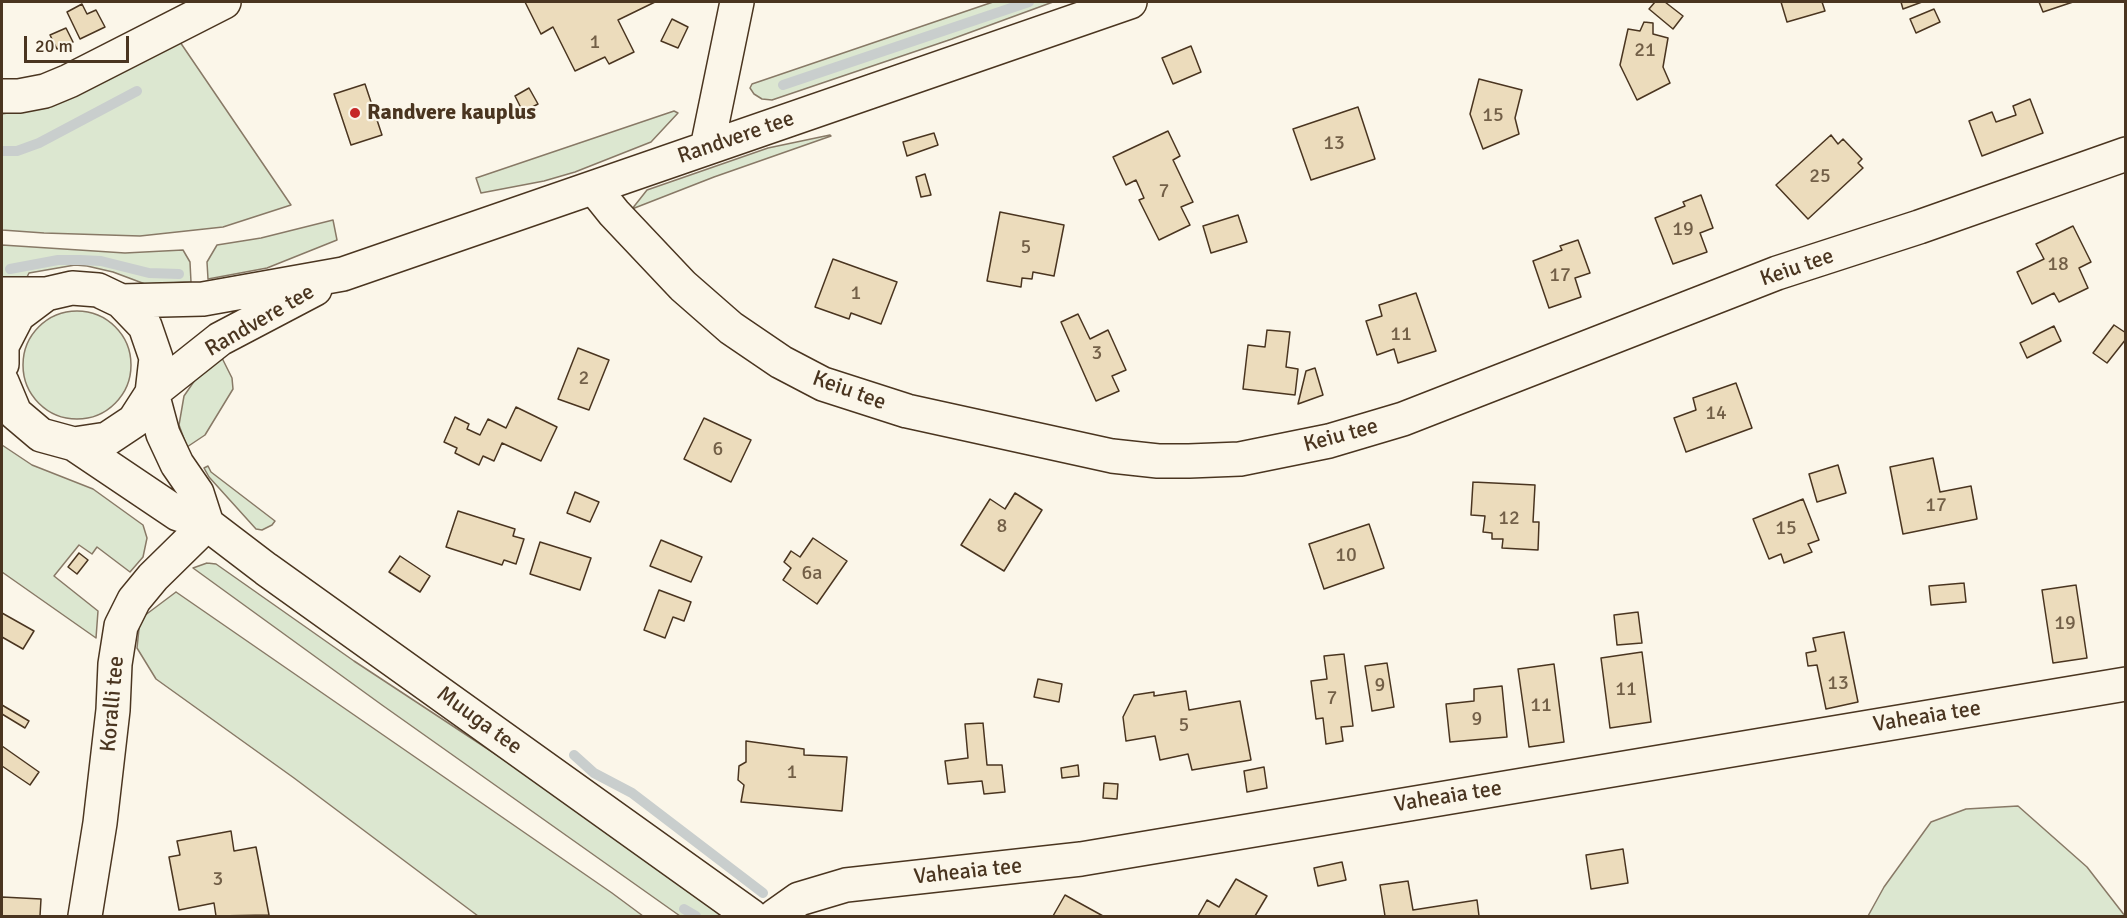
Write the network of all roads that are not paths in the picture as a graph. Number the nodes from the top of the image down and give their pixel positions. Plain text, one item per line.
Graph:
1 (224, 2) edge
2 (736, 2) edge
3 (1130, 2) edge
4 (2, 96) edge
5 (707, 148) junction
6 (2126, 154) edge
7 (594, 188) junction
8 (343, 274) junction
9 (2, 294) edge
10 (46, 294) junction
11 (121, 301) junction
12 (2, 364) edge
13 (2, 382) edge
14 (152, 393) junction
15 (74, 444) junction
16 (207, 524) junction
17 (2126, 684) edge
18 (85, 916) edge
19 (751, 916) edge
20 (776, 916) edge

1 - 4 street
2 - 5 street
3 - 5 street, Randvere tee
5 - 7 street, Randvere tee
6 - 7 street, Keiu tee
7 - 8 street, Randvere tee
8 - 11 street, Randvere tee
8 - 14 street, Randvere tee
9 - 10 street, Randvere tee
10 - 11 street, Randvere tee
10 - 12 street, Randvere tee
11 - 14 street, Randvere tee
13 - 15 street, Randvere tee
14 - 15 street, Randvere tee
14 - 16 street
15 - 16 street, Muuga tee
16 - 18 street, Koralli tee
16 - 19 street, Muuga tee
17 - 20 street, Vaheaia tee

